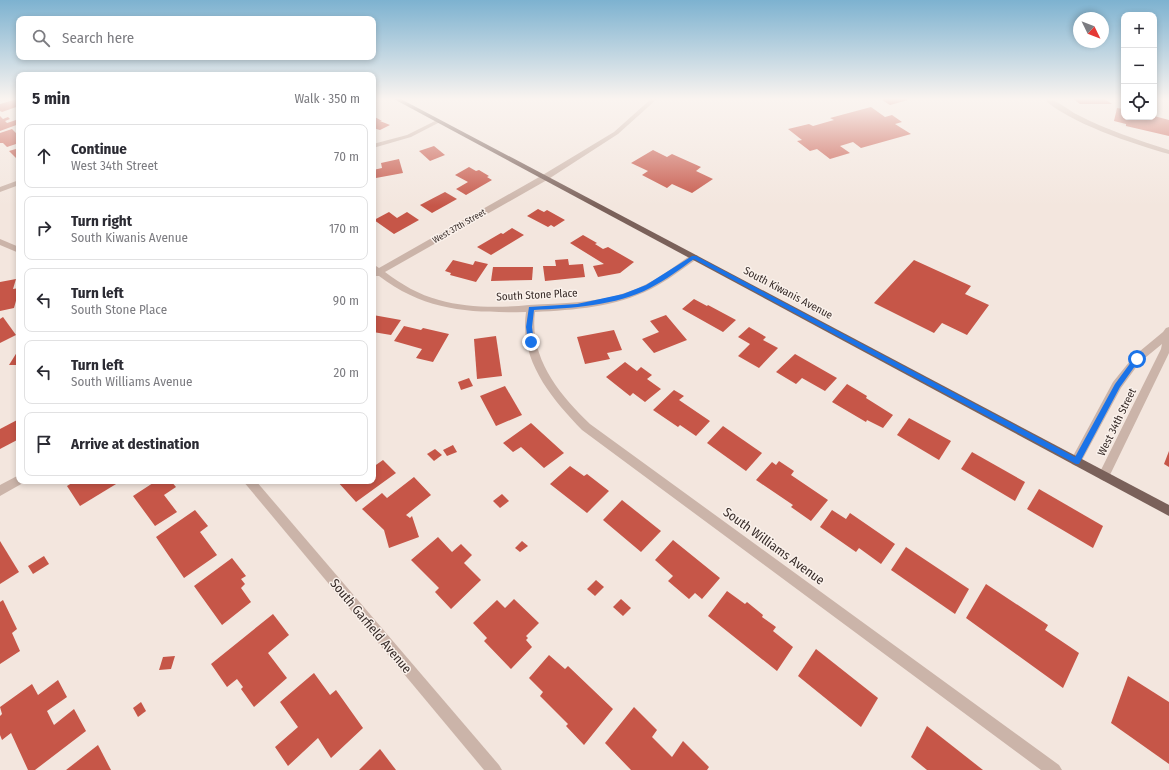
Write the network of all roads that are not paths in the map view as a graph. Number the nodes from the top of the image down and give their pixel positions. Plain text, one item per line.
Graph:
1 (412, 134) edge
2 (463, 134) edge
3 (615, 134) edge
4 (1116, 134) edge
5 (376, 145) edge
6 (1169, 152) edge
7 (544, 178) junction
8 (16, 183) edge
9 (0, 190) edge
10 (0, 242) edge
11 (16, 249) edge
12 (694, 257) junction
13 (376, 270) edge
14 (376, 272) edge
15 (531, 308) junction
16 (1168, 332) edge
17 (1076, 461) junction
18 (1104, 476) junction
19 (16, 482) edge
20 (252, 484) edge
21 (0, 491) edge
22 (1169, 511) edge
23 (494, 770) edge
24 (1054, 770) edge

1 - 5 street
2 - 7 main road, South Kiwanis Avenue
3 - 7 street, West 37th Street
4 - 6 street
7 - 12 main road, South Kiwanis Avenue
7 - 13 street, West 37th Street
8 - 9 street
10 - 11 street
12 - 15 street, South Stone Place
12 - 17 main road, South Kiwanis Avenue
14 - 15 street, South Stone Place
15 - 24 street, South Williams Avenue
16 - 17 street, West 34th Street
16 - 18 street, West 34th Street
17 - 18 main road, South Kiwanis Avenue
18 - 22 main road, South Kiwanis Avenue
19 - 21 street
20 - 23 street, South Garfield Avenue

